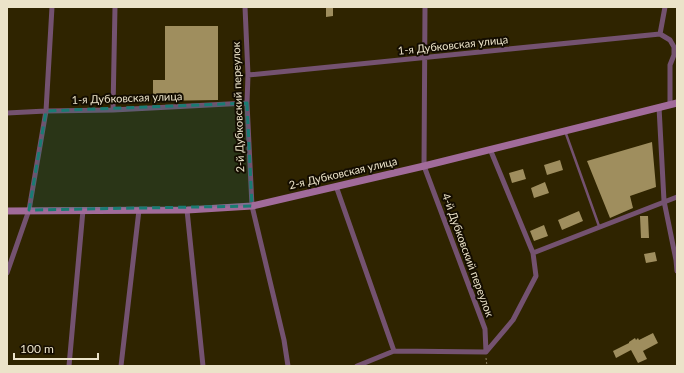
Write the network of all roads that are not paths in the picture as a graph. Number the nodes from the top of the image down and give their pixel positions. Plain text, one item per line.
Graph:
1 (52, 7) edge
2 (115, 7) edge
3 (245, 7) edge
4 (425, 7) edge
5 (665, 7) edge
6 (660, 34) junction
7 (425, 58) junction
8 (248, 75) junction
9 (247, 103) junction
10 (673, 103) edge
11 (659, 107) junction
12 (113, 110) junction
13 (46, 111) junction
14 (7, 113) edge
15 (565, 131) junction
16 (490, 149) junction
17 (424, 166) junction
18 (336, 186) junction
19 (677, 197) edge
20 (664, 201) junction
21 (252, 206) junction
22 (29, 210) junction
23 (83, 210) junction
24 (139, 210) junction
25 (187, 210) junction
26 (7, 211) edge
27 (599, 227) junction
28 (533, 253) junction
29 (677, 271) edge
30 (7, 273) edge
31 (394, 351) junction
32 (486, 352) junction
33 (69, 366) edge
34 (121, 366) edge
35 (203, 366) edge
36 (288, 366) edge
37 (357, 366) edge

1 - 13 street
2 - 12 street
3 - 8 street, 2-й Дубковский переулок
4 - 7 street
5 - 6 street
6 - 7 street, 1-я Дубковская улица
6 - 10 street
7 - 8 street, 1-я Дубковская улица
7 - 17 street
8 - 9 street, 2-й Дубковский переулок
9 - 12 street, 1-я Дубковская улица
9 - 21 street, 2-й Дубковский переулок
10 - 11 main road, 2-я Дубковская улица
11 - 15 main road, 2-я Дубковская улица
11 - 20 street
12 - 13 street, 1-я Дубковская улица
13 - 14 street, 1-я Дубковская улица
13 - 22 street
15 - 16 main road, 2-я Дубковская улица
15 - 27 lane
16 - 17 main road, 2-я Дубковская улица
16 - 28 street
17 - 18 main road, 2-я Дубковская улица
17 - 32 street, 4-й Дубковский переулок
18 - 21 main road, 2-я Дубковская улица
18 - 31 street
19 - 20 street
20 - 27 street
20 - 29 street
21 - 25 main road, 2-я Дубковская улица
21 - 36 street, 2-й Дубковский переулок
22 - 23 main road, 2-я Дубковская улица
22 - 26 main road, 2-я Дубковская улица
22 - 30 street
23 - 24 main road, 2-я Дубковская улица
23 - 33 street
24 - 25 main road, 2-я Дубковская улица
24 - 34 street
25 - 35 street
27 - 28 street
28 - 32 street
31 - 32 street
31 - 37 street

